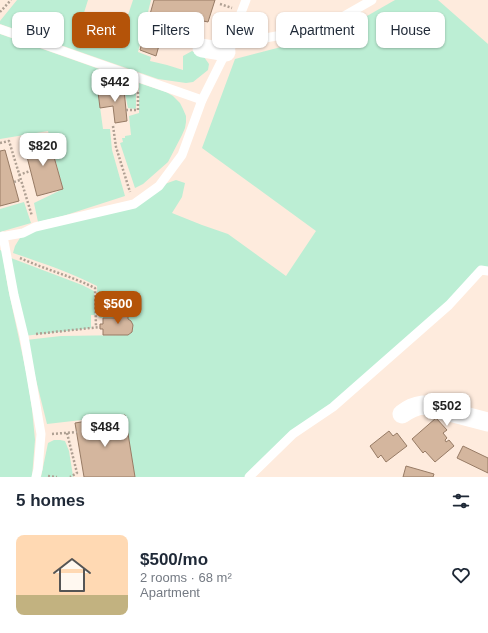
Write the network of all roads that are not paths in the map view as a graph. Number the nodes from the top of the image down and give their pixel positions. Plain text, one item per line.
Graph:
1 (246, 0) edge
2 (372, 0) edge
3 (0, 29) edge
4 (202, 48) dead end
5 (226, 52) junction
6 (202, 100) junction
7 (2, 237) edge
8 (488, 271) edge
9 (402, 414) dead end
10 (488, 422) edge
11 (36, 477) edge
12 (249, 477) edge

1 - 5 lane
2 - 5 lane
3 - 6 lane
4 - 5 street
5 - 6 lane
6 - 7 lane
7 - 11 lane
8 - 12 lane
9 - 10 street

